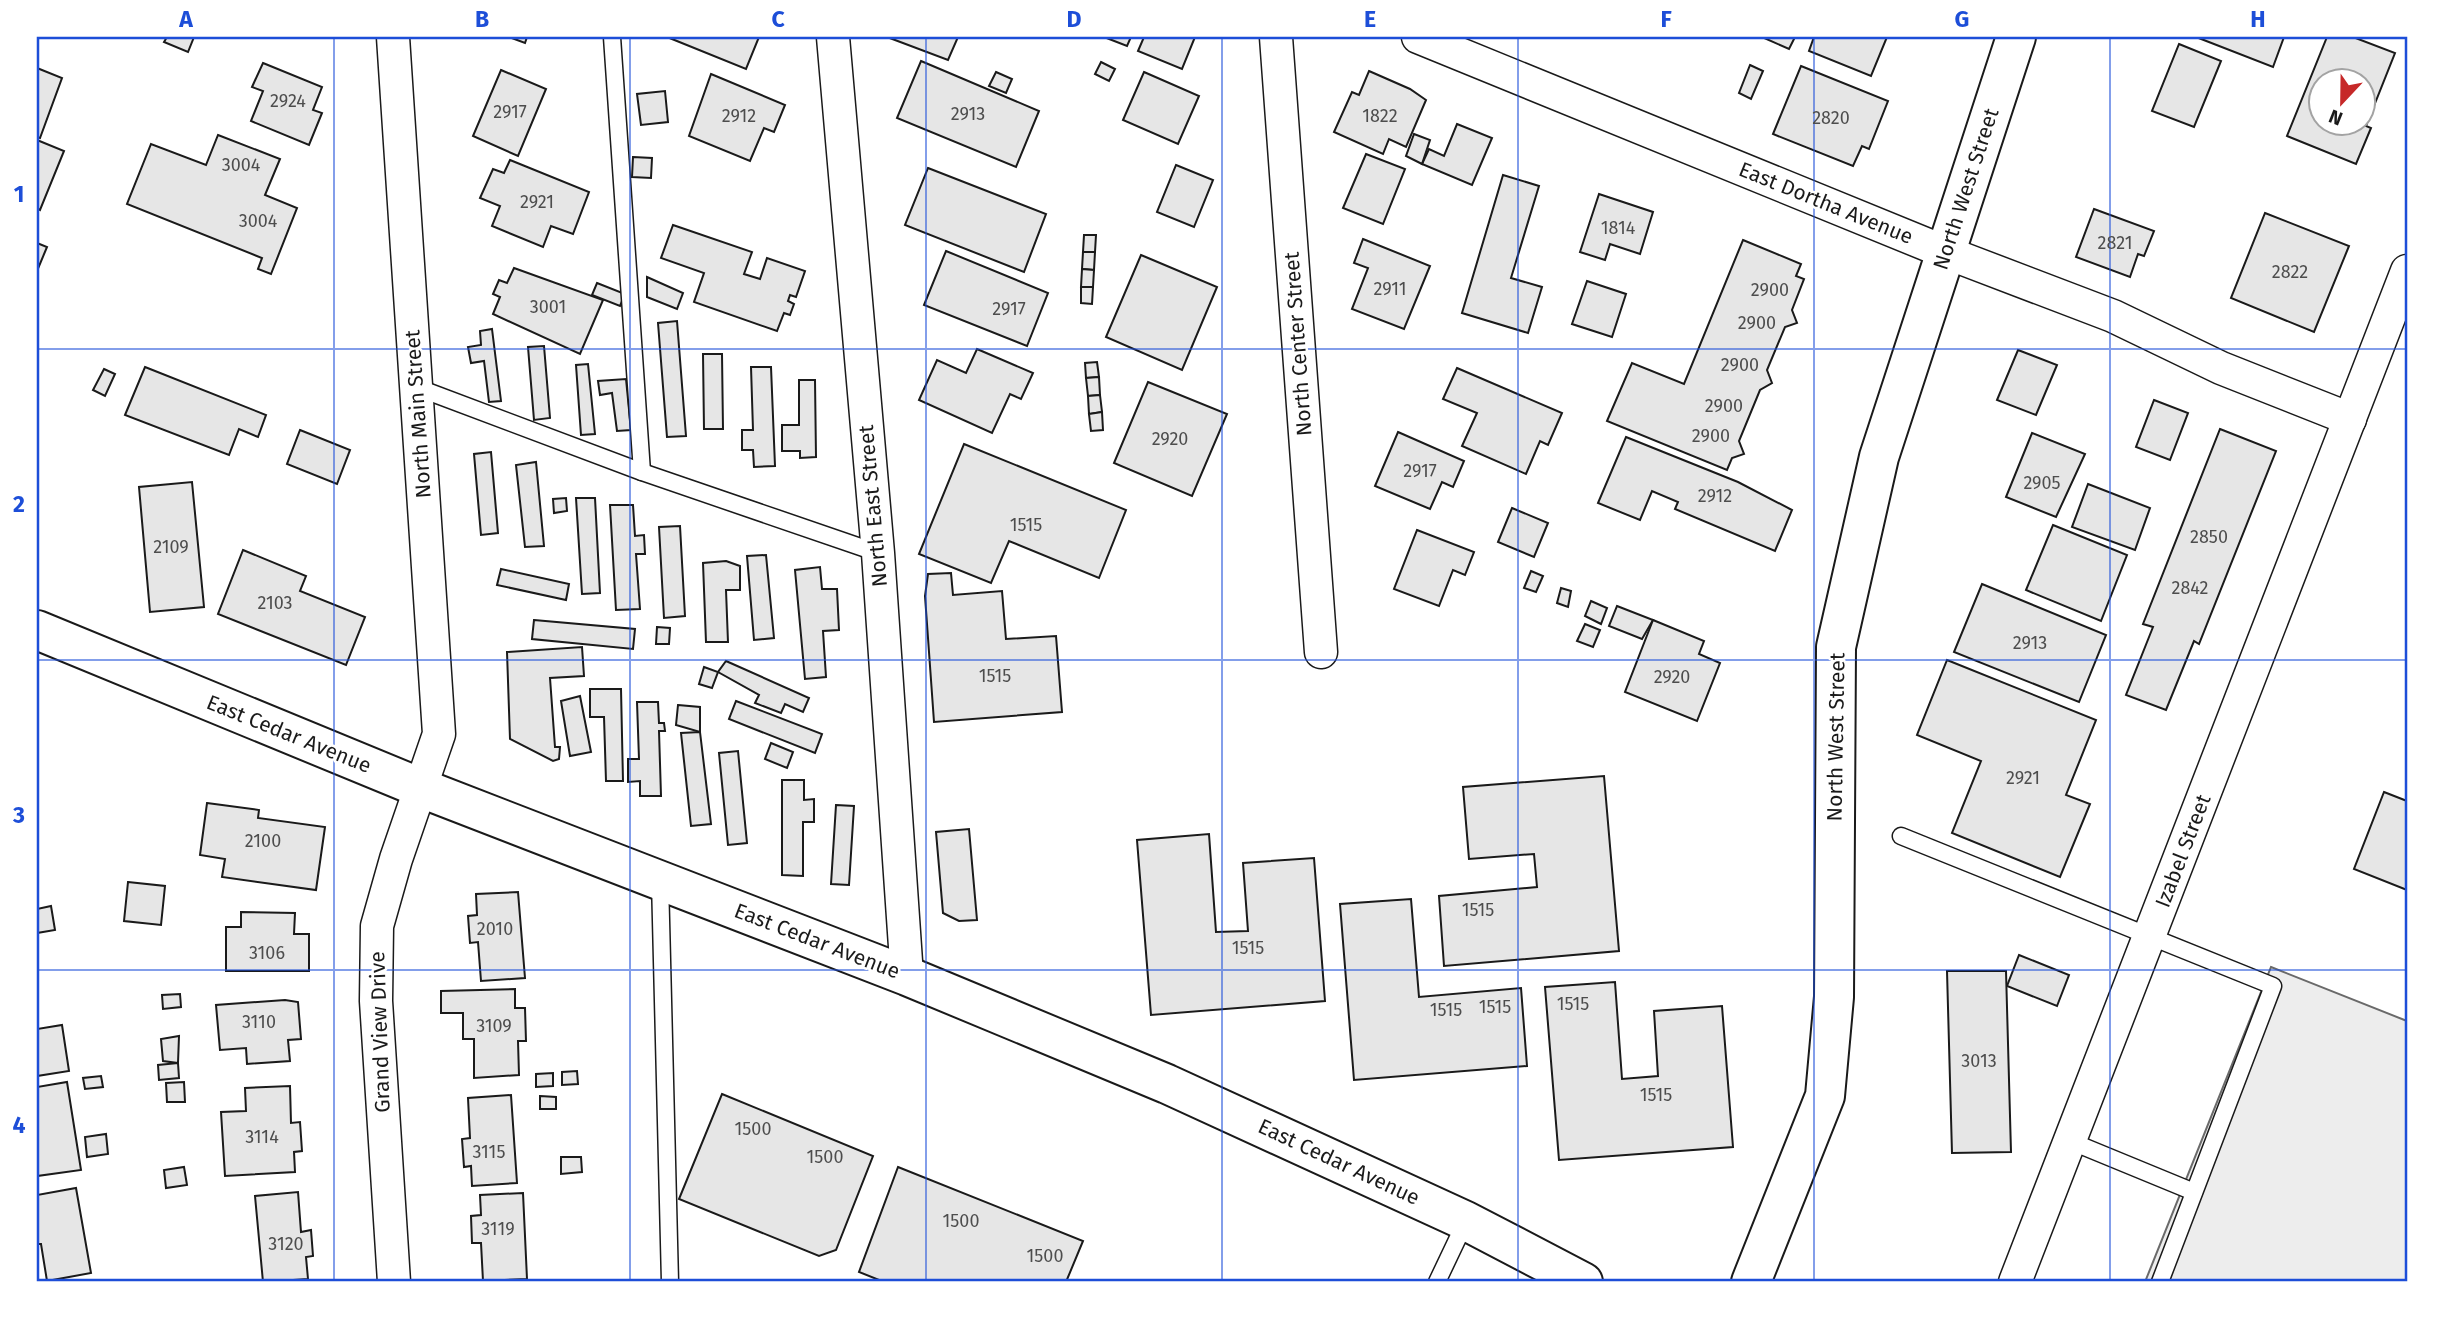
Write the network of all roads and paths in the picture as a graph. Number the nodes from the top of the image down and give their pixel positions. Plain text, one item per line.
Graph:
1 (393, 37) edge
2 (612, 37) edge
3 (833, 37) edge
4 (1276, 37) edge
5 (1418, 37) edge
6 (2016, 37) edge
7 (1945, 252) junction
8 (2407, 271) edge
9 (416, 387) junction
10 (2350, 419) junction
11 (642, 472) junction
12 (878, 553) junction
13 (37, 630) edge
14 (1321, 652) dead end
15 (421, 788) junction
16 (1901, 836) dead end
17 (660, 880) junction
18 (2150, 936) junction
19 (907, 976) junction
20 (2070, 1141) junction
21 (2194, 1192) junction
22 (1466, 1221) junction
23 (394, 1282) edge
24 (670, 1282) edge
25 (1437, 1282) edge
26 (1583, 1282) edge
27 (1751, 1282) edge
28 (2015, 1282) edge
29 (2160, 1282) edge

1 - 9 street, North Main Street
2 - 11 lane
3 - 12 street, North East Street
4 - 14 street, North Center Street
5 - 7 street, East Dortha Avenue
6 - 7 main road, North West Street
7 - 10 street, East Dortha Avenue
7 - 27 main road, North West Street
8 - 10 street, Izabel Street
9 - 11 lane
9 - 15 street, North Main Street
10 - 18 street, Izabel Street
11 - 12 lane
12 - 19 street, North East Street
13 - 15 main road, East Cedar Avenue
15 - 17 main road, East Cedar Avenue
15 - 23 street, Grand View Drive
16 - 18 lane
17 - 19 main road, East Cedar Avenue
17 - 24 lane
18 - 20 street, Izabel Street
18 - 21 lane
19 - 22 main road, East Cedar Avenue
20 - 21 lane
20 - 28 street, Izabel Street
21 - 29 lane
22 - 25 lane
22 - 26 main road, East Cedar Avenue

